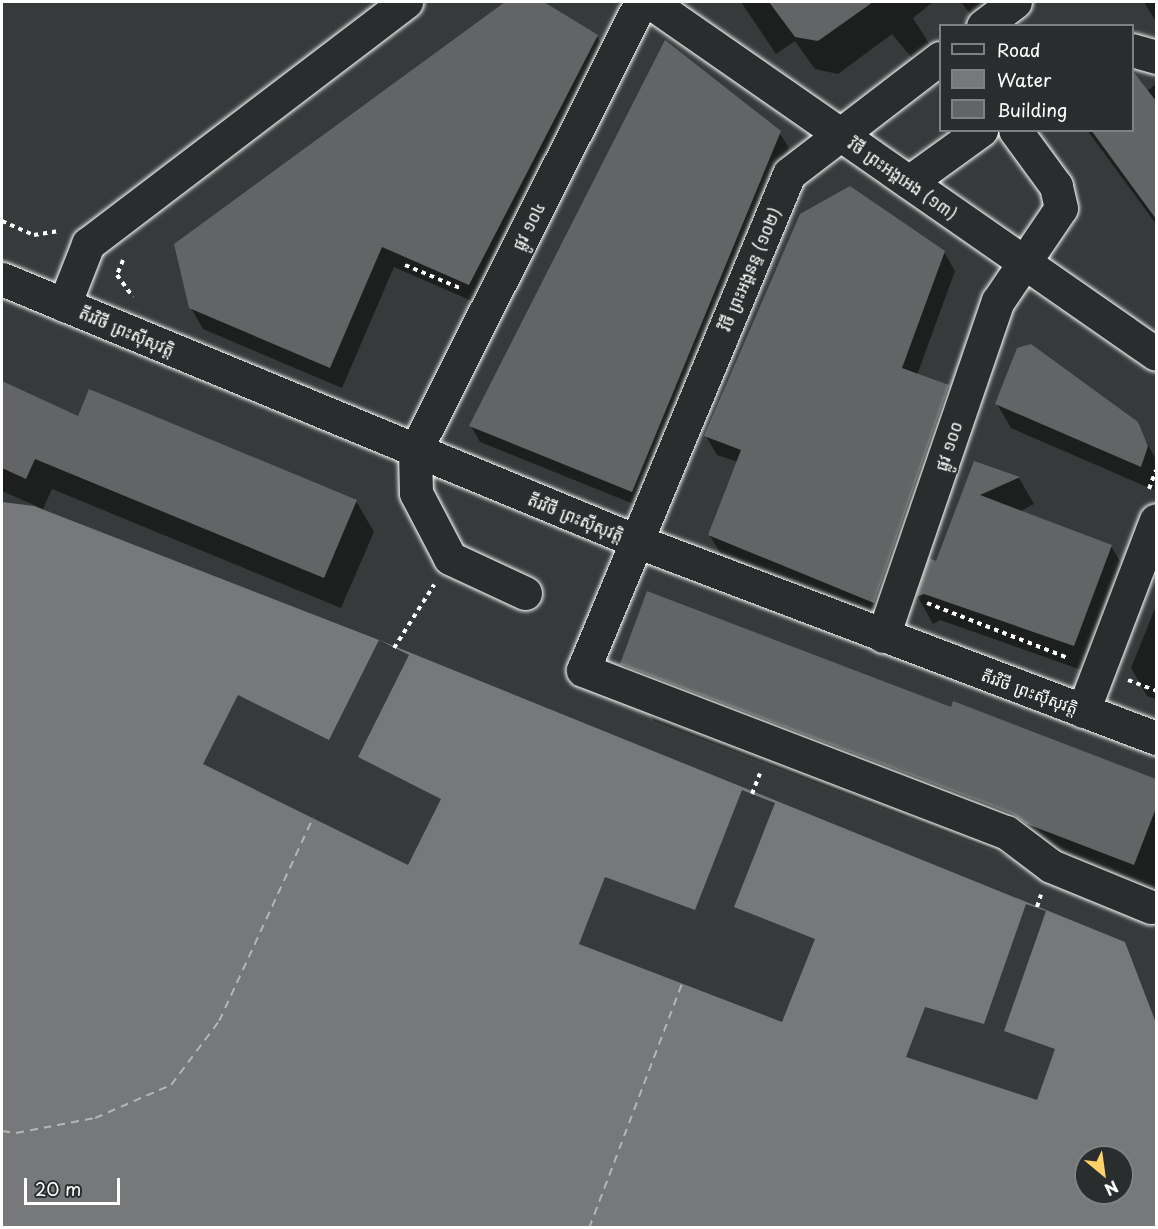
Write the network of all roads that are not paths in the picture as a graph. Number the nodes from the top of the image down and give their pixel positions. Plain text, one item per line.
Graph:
1 (406, 2) edge
2 (641, 2) edge
3 (650, 2) edge
4 (1015, 2) edge
5 (986, 24) edge
6 (1134, 51) edge
7 (1156, 57) edge
8 (939, 59) edge
9 (978, 132) edge
10 (1016, 132) edge
11 (840, 135) junction
12 (909, 182) junction
13 (1023, 261) junction
14 (2, 279) edge
15 (63, 305) junction
16 (1156, 354) edge
17 (415, 451) junction
18 (1152, 506) edge
19 (636, 541) junction
20 (525, 593) dead end
21 (883, 636) junction
22 (1083, 711) junction
23 (1156, 738) edge
24 (1151, 907) dead end

1 - 15 street
2 - 17 street, ផ្លូវ ១០៤
3 - 11 street, វិថី ព្រះអង្គអេង (១៣)
4 - 5 street
6 - 7 street
8 - 11 street, វិថី ព្រះអង្គនន្ទ (១០២)
9 - 12 street
10 - 13 street, ផ្លូវ ១០០
11 - 12 street, វិថី ព្រះអង្គអេង (១៣)
11 - 19 street, វិថី ព្រះអង្គនន្ទ (១០២)
12 - 13 street, វិថី ព្រះអង្គអេង (១៣)
13 - 16 street, វិថី ព្រះអង្គអេង (១៣)
13 - 21 street, ផ្លូវ ១០០
14 - 15 street, តីរវិថី ព្រះស៊ីសុវត្តិ
15 - 17 street, តីរវិថី ព្រះស៊ីសុវត្តិ
17 - 19 street, តីរវិថី ព្រះស៊ីសុវត្តិ
17 - 20 street
18 - 22 street
19 - 21 street, តីរវិថី ព្រះស៊ីសុវត្តិ
19 - 24 street, វិថី ព្រះអង្គនន្ទ (១០២)
21 - 22 street, តីរវិថី ព្រះស៊ីសុវត្តិ
22 - 23 street, តីរវិថី ព្រះស៊ីសុវត្តិ

